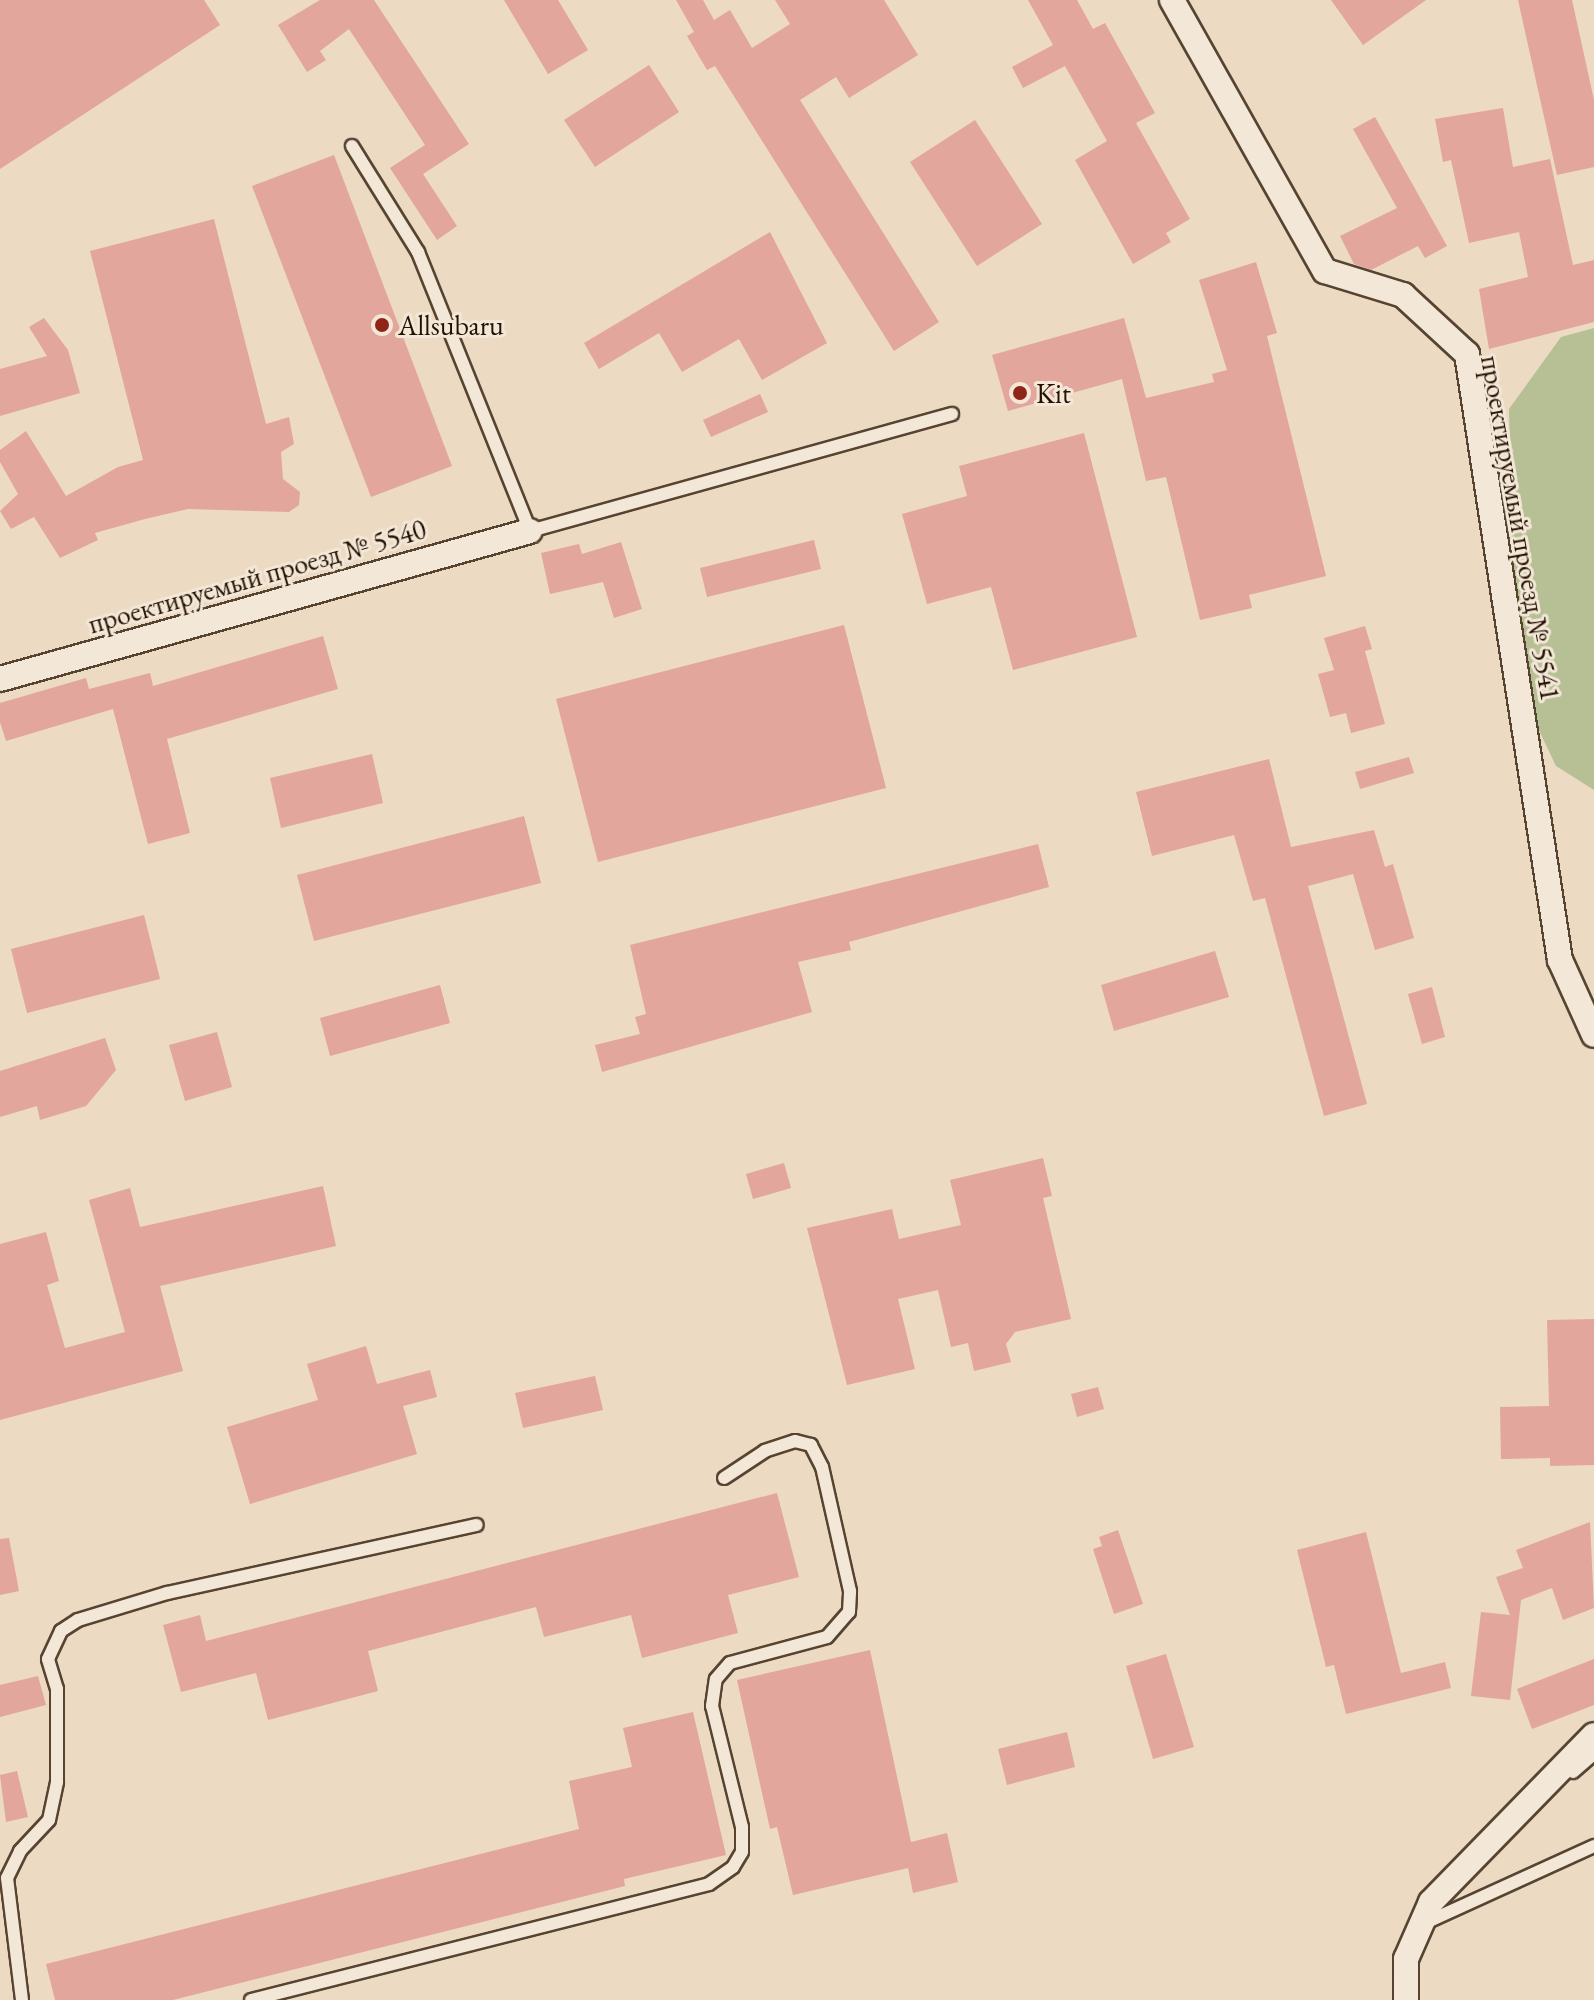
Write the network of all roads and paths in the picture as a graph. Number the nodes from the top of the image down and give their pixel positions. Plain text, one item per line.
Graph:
1 (1172, 0) edge
2 (352, 146) dead end
3 (952, 414) dead end
4 (530, 531) junction
5 (0, 679) edge
6 (1594, 1035) edge
7 (724, 1478) dead end
8 (477, 1525) dead end
9 (1594, 1735) edge
10 (1594, 1754) edge
11 (1515, 1820) junction
12 (1594, 1846) edge
13 (1418, 1926) junction
14 (22, 2000) edge
15 (251, 2000) edge
16 (1406, 2000) edge

1 - 6 street, проектируемый проезд № 5541
2 - 4 lane
3 - 4 lane
4 - 5 street, проектируемый проезд № 5540
7 - 15 lane
8 - 14 lane
9 - 11 street
10 - 11 lane
11 - 13 street
12 - 13 lane
13 - 16 street

